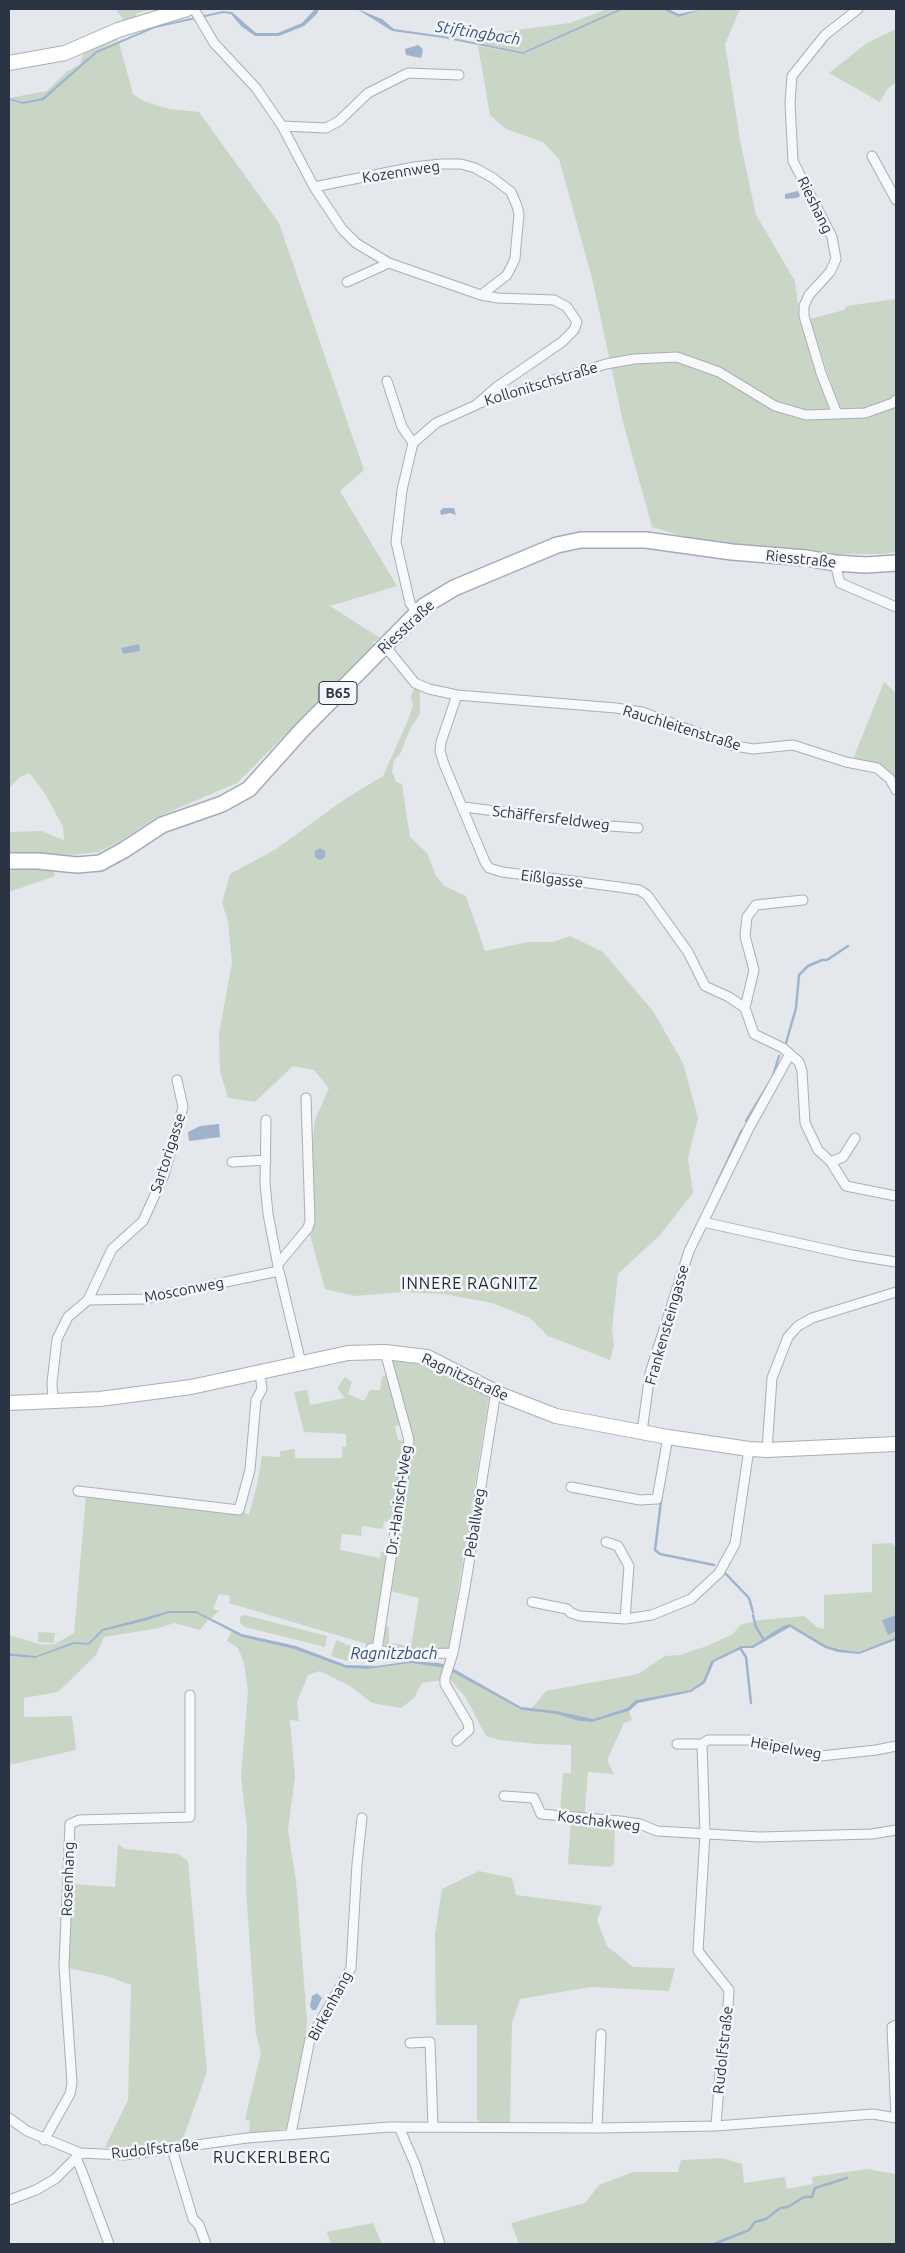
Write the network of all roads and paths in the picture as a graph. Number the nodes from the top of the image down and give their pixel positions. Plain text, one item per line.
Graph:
1 (858, 9) edge
2 (195, 13) edge
3 (9, 62) edge
4 (459, 75) dead end
5 (282, 126) junction
6 (872, 156) dead end
7 (314, 188) junction
8 (896, 200) edge
9 (389, 263) junction
10 (347, 282) dead end
11 (481, 295) junction
12 (387, 381) dead end
13 (896, 400) edge
14 (476, 405) junction
15 (837, 414) junction
16 (413, 443) junction
17 (835, 563) junction
18 (896, 563) edge
19 (896, 607) edge
20 (417, 613) junction
21 (385, 646) junction
22 (457, 695) junction
23 (896, 790) edge
24 (464, 807) junction
25 (638, 828) dead end
26 (9, 861) edge
27 (803, 900) dead end
28 (745, 1008) junction
29 (790, 1054) junction
30 (177, 1080) dead end
31 (306, 1098) dead end
32 (266, 1120) dead end
33 (855, 1138) dead end
34 (266, 1160) junction
35 (232, 1162) dead end
36 (831, 1162) junction
37 (896, 1196) edge
38 (703, 1222) junction
39 (896, 1262) edge
40 (279, 1268) junction
41 (896, 1292) edge
42 (88, 1300) junction
43 (385, 1352) junction
44 (301, 1363) junction
45 (260, 1373) junction
46 (496, 1392) junction
47 (53, 1402) junction
48 (9, 1403) edge
49 (642, 1432) junction
50 (668, 1437) junction
51 (896, 1444) edge
52 (749, 1449) junction
53 (767, 1450) junction
54 (571, 1487) dead end
55 (78, 1491) dead end
56 (606, 1542) dead end
57 (532, 1602) dead end
58 (625, 1619) junction
59 (453, 1653) junction
60 (190, 1695) dead end
61 (457, 1741) dead end
62 (677, 1744) dead end
63 (702, 1744) junction
64 (896, 1746) edge
65 (504, 1796) dead end
66 (362, 1818) dead end
67 (896, 1830) edge
68 (705, 1834) junction
69 (896, 2025) edge
70 (600, 2034) dead end
71 (410, 2043) dead end
72 (9, 2118) edge
73 (896, 2118) edge
74 (716, 2126) junction
75 (398, 2127) junction
76 (433, 2127) junction
77 (597, 2128) junction
78 (291, 2133) junction
79 (44, 2140) junction
80 (172, 2149) junction
81 (78, 2156) junction
82 (9, 2200) edge
83 (109, 2244) edge
84 (206, 2244) edge
85 (440, 2244) edge

1 - 15 street, Rieshang
2 - 3 main road
2 - 5 street, Kollonitschstraße
4 - 5 street
5 - 7 street, Kollonitschstraße
6 - 8 street
7 - 9 street, Kollonitschstraße
7 - 11 street, Kozennweg
9 - 10 street
9 - 11 street, Kollonitschstraße
11 - 14 street, Kollonitschstraße
12 - 16 street
13 - 15 street
14 - 15 street, Kollonitschstraße
14 - 16 street, Kollonitschstraße
16 - 20 street
17 - 18 main road, Riesstraße / B65
17 - 19 street
17 - 20 main road, Riesstraße / B65
20 - 21 main road, Riesstraße / B65
21 - 22 street, Rauchleitenstraße
21 - 26 main road, Riesstraße / B65
22 - 23 street, Rauchleitenstraße
22 - 24 street, Eißlgasse
24 - 25 street, Schäffersfeldweg
24 - 28 street, Eißlgasse
27 - 28 street
28 - 29 street
29 - 36 street
29 - 38 street, Frankensteingasse
30 - 42 street, Sartorigasse
31 - 40 street
32 - 34 street
33 - 36 street
34 - 35 street
34 - 40 street
36 - 37 street
38 - 39 street
38 - 49 street, Frankensteingasse
40 - 42 street, Mosconweg
40 - 44 street
41 - 53 street
42 - 47 street, Sartorigasse
43 - 44 main road, Ragnitzstraße
43 - 46 main road, Ragnitzstraße
43 - 59 street, Dr.-Hanisch-Weg
44 - 45 main road, Ragnitzstraße
45 - 47 main road, Ragnitzstraße
45 - 55 street
46 - 49 main road, Ragnitzstraße
46 - 59 street, Peballweg
47 - 48 main road, Ragnitzstraße
49 - 50 main road, Ragnitzstraße
50 - 52 main road, Ragnitzstraße
50 - 54 street
51 - 53 main road, Ragnitzstraße
52 - 53 main road, Ragnitzstraße
52 - 58 street
56 - 58 street
57 - 58 street
59 - 61 street, Peballweg
60 - 79 street, Rosenhang
62 - 63 street, Heipelweg
63 - 64 street, Heipelweg
63 - 68 street
65 - 68 street, Koschakweg
66 - 78 street, Birkenhang
67 - 68 street, Koschakweg
68 - 74 street, Rudolfstraße
69 - 73 street
70 - 77 street
71 - 76 street
72 - 79 street, Rudolfstraße
73 - 74 street, Rudolfstraße
74 - 77 street, Rudolfstraße
75 - 76 street, Rudolfstraße
75 - 78 street, Rudolfstraße
75 - 85 street
76 - 77 street, Rudolfstraße
78 - 80 street, Rudolfstraße
79 - 81 street, Rudolfstraße
80 - 81 street, Rudolfstraße
80 - 84 street
81 - 82 street
81 - 83 street

